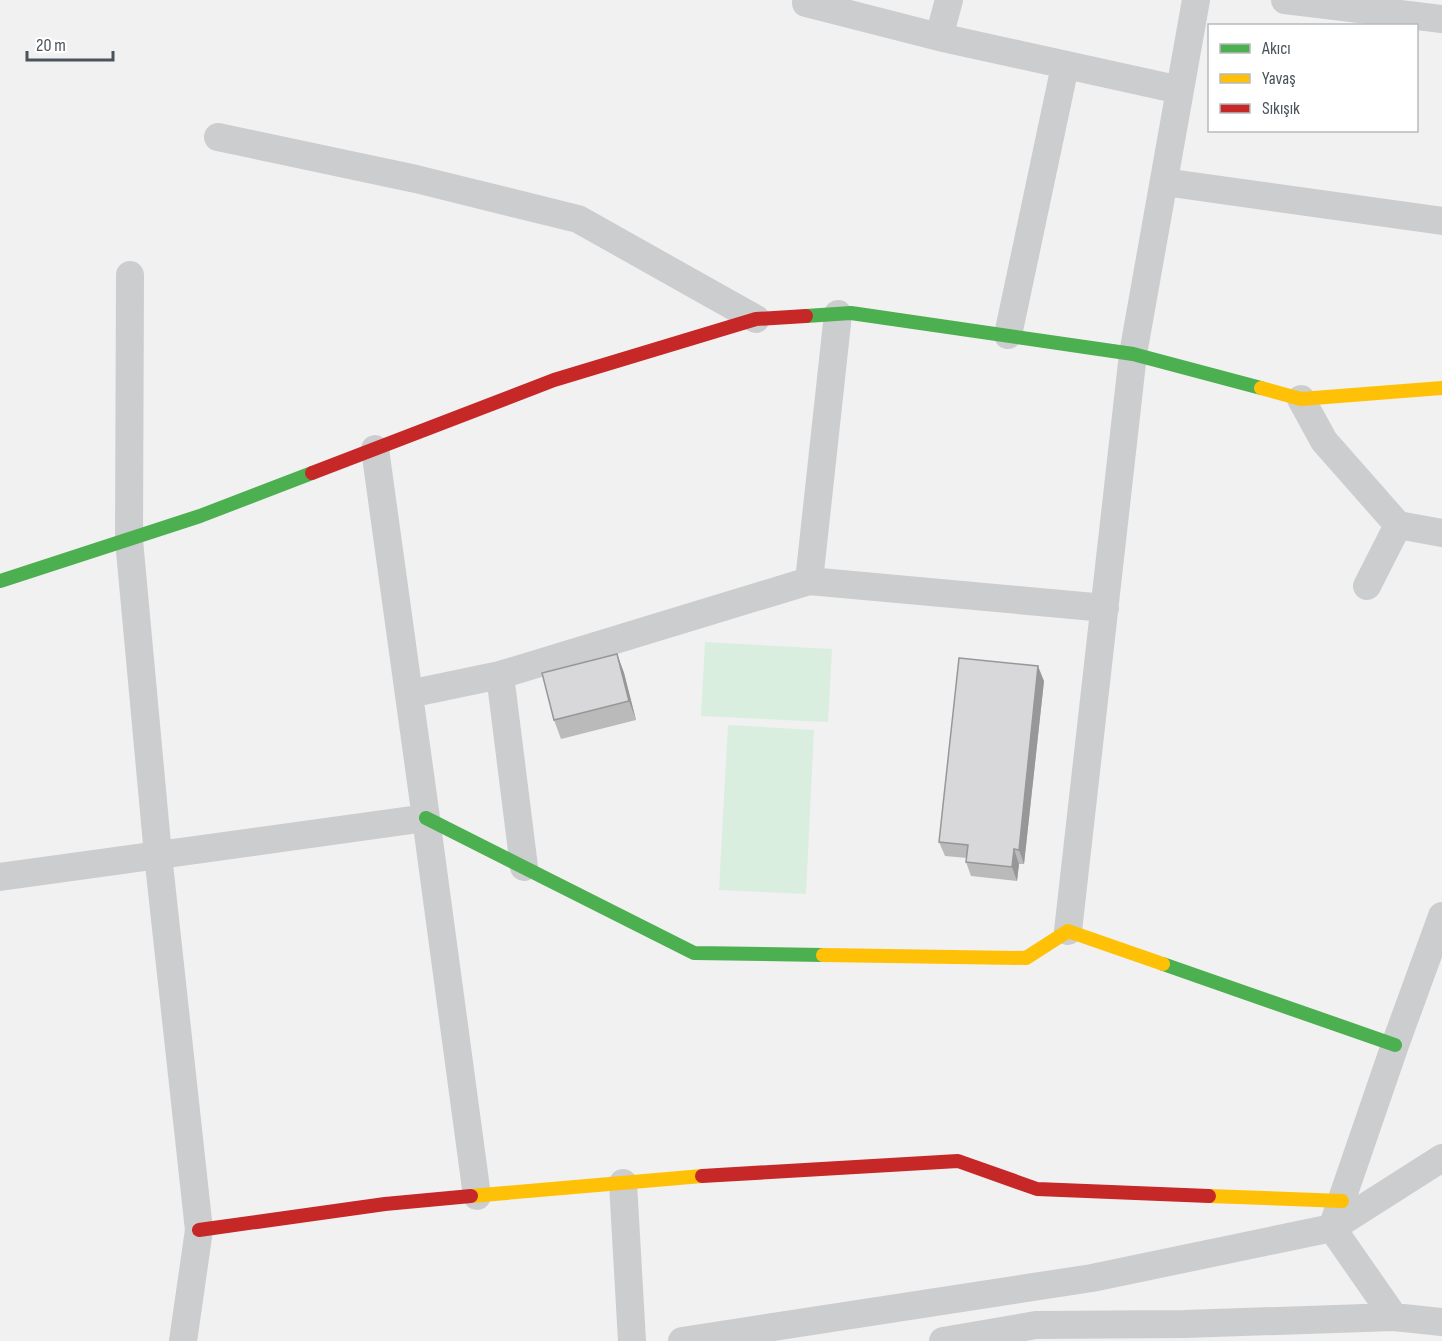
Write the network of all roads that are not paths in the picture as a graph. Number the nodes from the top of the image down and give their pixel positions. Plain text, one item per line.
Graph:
1 (949, 0) edge
2 (1196, 0) edge
3 (1285, 0) edge
4 (806, 3) dead end
5 (1432, 12) edge
6 (939, 38) junction
7 (1065, 66) junction
8 (1180, 90) junction
9 (218, 137) dead end
10 (1164, 182) junction
11 (1442, 221) edge
12 (130, 275) dead end
13 (838, 314) junction
14 (756, 319) junction
15 (1008, 335) junction
16 (1133, 354) junction
17 (1442, 388) edge
18 (1301, 399) junction
19 (375, 449) junction
20 (1398, 525) junction
21 (1442, 533) edge
22 (129, 540) junction
23 (809, 581) junction
24 (0, 582) edge
25 (1367, 586) dead end
26 (1105, 608) junction
27 (500, 675) junction
28 (409, 694) junction
29 (426, 818) junction
30 (158, 855) junction
31 (524, 867) junction
32 (0, 877) edge
33 (1442, 916) edge
34 (1068, 931) junction
35 (1395, 1045) junction
36 (1442, 1158) edge
37 (623, 1183) junction
38 (477, 1196) junction
39 (1342, 1201) junction
40 (1332, 1228) junction
41 (199, 1230) junction
42 (1394, 1317) junction
43 (1442, 1322) edge
44 (1036, 1333) edge
45 (183, 1341) edge
46 (632, 1341) edge
47 (681, 1341) edge
48 (943, 1341) edge

1 - 6 street
2 - 8 street
3 - 5 street
4 - 6 street
6 - 7 street
7 - 8 street
7 - 15 street
8 - 10 street
9 - 14 street
10 - 11 street
10 - 16 street
12 - 22 street
13 - 14 street
13 - 15 street
13 - 23 street
14 - 19 street
15 - 16 street
16 - 18 street
16 - 26 street
17 - 18 street
18 - 20 street
19 - 22 street
19 - 28 street
20 - 21 street
20 - 25 street
22 - 24 street
22 - 30 street
23 - 26 street
23 - 27 street
26 - 34 street
27 - 28 street
27 - 31 street
28 - 29 street
29 - 30 street
29 - 31 street
29 - 38 street
30 - 32 street
30 - 41 street
31 - 34 street
33 - 35 street
34 - 35 street
35 - 39 street
36 - 40 street
37 - 38 street
37 - 39 street
37 - 46 street
38 - 41 street
39 - 40 street
40 - 42 street
40 - 47 street
41 - 45 street
42 - 43 street
42 - 44 street
44 - 48 street

